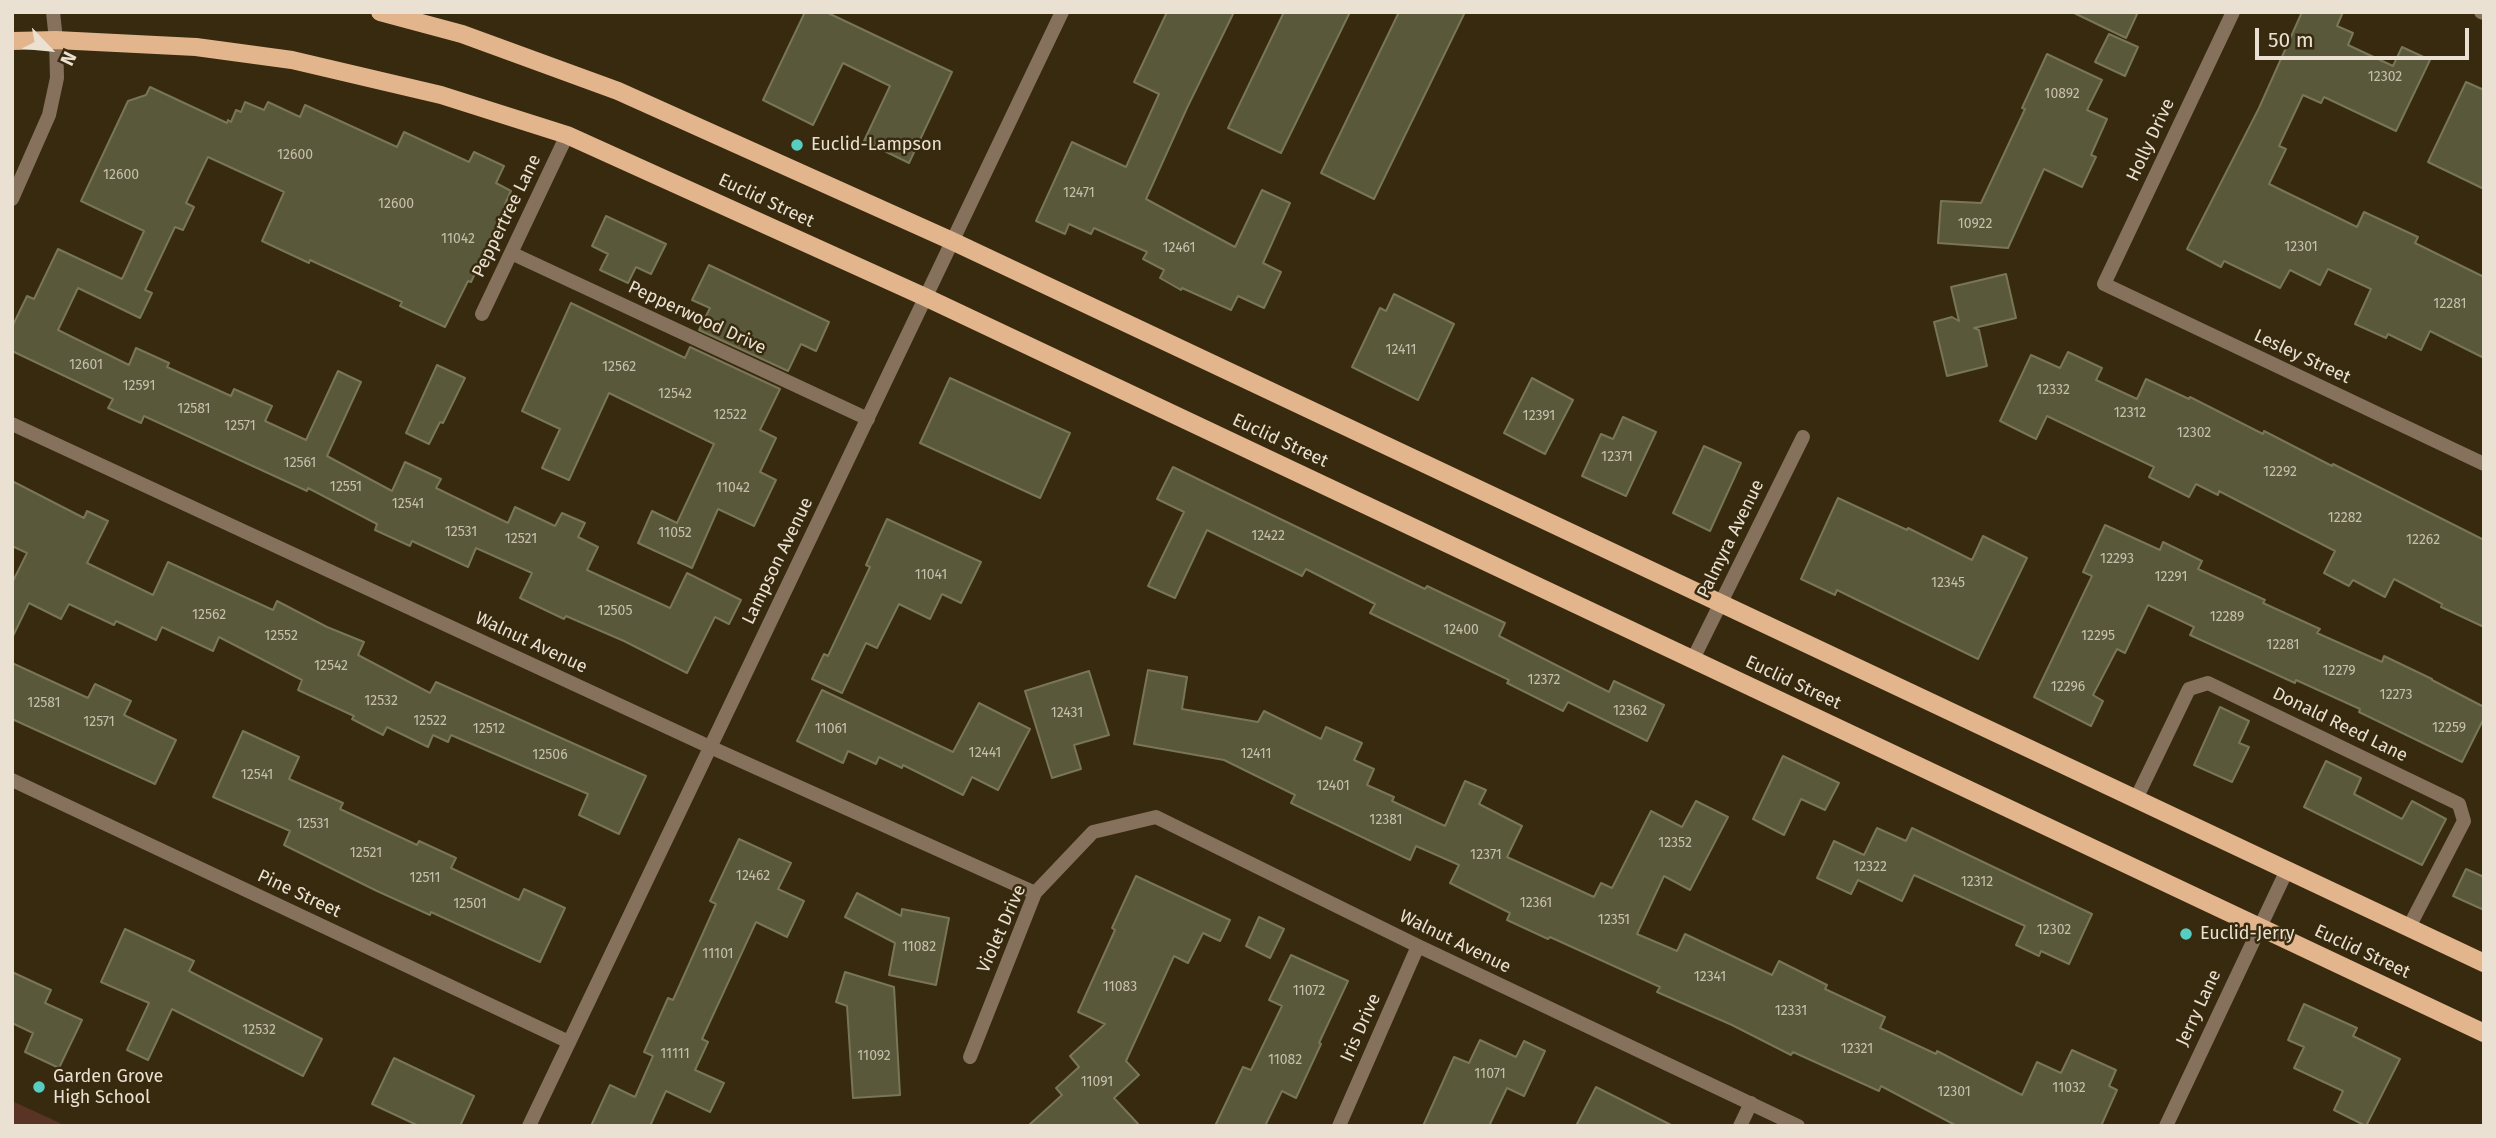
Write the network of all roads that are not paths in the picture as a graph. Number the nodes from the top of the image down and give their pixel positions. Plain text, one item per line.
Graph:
1 (53, 12) edge
2 (380, 12) edge
3 (1062, 12) edge
4 (2233, 12) edge
5 (56, 40) junction
6 (12, 41) edge
7 (567, 135) junction
8 (12, 199) edge
9 (952, 240) junction
10 (511, 253) junction
11 (2104, 284) joint
12 (925, 297) junction
13 (482, 314) dead end
14 (867, 419) junction
15 (12, 424) edge
16 (1803, 437) dead end
17 (2484, 464) edge
18 (1720, 603) junction
19 (1693, 659) junction
20 (710, 747) junction
21 (12, 780) edge
22 (2136, 799) junction
23 (1093, 832) joint
24 (2287, 870) junction
25 (1035, 893) junction
26 (2259, 926) junction
27 (2409, 927) junction
28 (1418, 946) junction
29 (2484, 963) edge
30 (2484, 1032) edge
31 (569, 1042) junction
32 (970, 1056) dead end
33 (1751, 1103) junction
34 (529, 1126) edge
35 (1339, 1126) edge
36 (1740, 1126) edge
37 (1798, 1126) edge
38 (2166, 1126) edge

1 - 5 street
2 - 9 main road
3 - 9 street, Lampson Avenue
4 - 11 street, Holly Drive
5 - 6 main road, Euclid Street
5 - 7 main road, Euclid Street
5 - 8 street
7 - 10 street, Peppertree Lane
7 - 12 main road, Euclid Street
9 - 12 street, Lampson Avenue
9 - 18 main road
10 - 13 street, Peppertree Lane
10 - 14 street, Pepperwood Drive
11 - 17 street, Lesley Street
12 - 14 street, Lampson Avenue
12 - 19 main road, Euclid Street
14 - 20 street, Lampson Avenue
15 - 20 street, Walnut Avenue
16 - 18 street, Palmyra Avenue
18 - 19 street, Palmyra Avenue
18 - 22 main road
19 - 26 main road, Euclid Street
20 - 25 street, Walnut Avenue
20 - 31 street, Lampson Avenue
21 - 31 street, Pine Street
22 - 24 main road
22 - 27 street, Donald Reed Lane
23 - 25 street, Violet Drive
23 - 28 street, Walnut Avenue
24 - 26 street, Jerry Lane
24 - 27 main road
25 - 32 street, Violet Drive
26 - 30 main road, Euclid Street
26 - 38 street, Jerry Lane
27 - 29 main road
28 - 33 street, Walnut Avenue
28 - 35 street, Iris Drive
31 - 34 street, Lampson Avenue
33 - 36 street
33 - 37 street, Walnut Avenue

